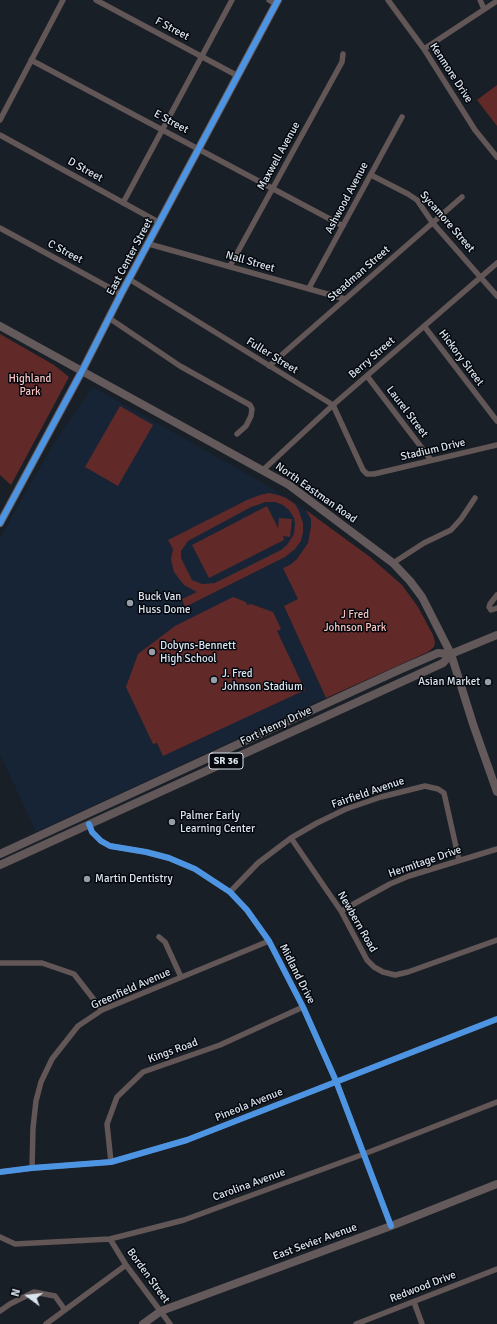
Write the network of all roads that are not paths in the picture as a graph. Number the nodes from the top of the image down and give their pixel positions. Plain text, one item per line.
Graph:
1 (63, 0) edge
2 (96, 0) edge
3 (232, 0) edge
4 (388, 0) edge
5 (480, 0) edge
6 (274, 1) edge
7 (497, 1) edge
8 (484, 9) junction
9 (424, 49) junction
10 (343, 54) dead end
11 (201, 56) junction
12 (31, 60) junction
13 (238, 76) junction
14 (402, 117) dead end
15 (0, 120) edge
16 (162, 129) junction
17 (0, 135) edge
18 (199, 149) junction
19 (497, 157) edge
20 (371, 175) junction
21 (273, 189) junction
22 (462, 197) dead end
23 (123, 203) junction
24 (432, 222) junction
25 (160, 223) junction
26 (343, 226) junction
27 (0, 228) edge
28 (149, 244) junction
29 (497, 263) edge
30 (230, 266) junction
31 (481, 276) junction
32 (130, 280) junction
33 (309, 288) junction
34 (122, 294) junction
35 (497, 296) edge
36 (345, 299) junction
37 (110, 318) junction
38 (0, 326) edge
39 (424, 326) junction
40 (269, 366) junction
41 (82, 371) junction
42 (366, 376) junction
43 (333, 405) junction
44 (497, 421) edge
45 (237, 434) dead end
46 (497, 445) edge
47 (431, 460) junction
48 (263, 470) junction
49 (475, 498) dead end
50 (0, 523) edge
51 (393, 563) junction
52 (497, 595) edge
53 (497, 608) edge
54 (497, 635) edge
55 (451, 654) junction
56 (497, 792) edge
57 (89, 824) junction
58 (291, 838) junction
59 (497, 849) edge
60 (0, 854) edge
61 (459, 860) junction
62 (0, 865) edge
63 (230, 892) junction
64 (341, 911) junction
65 (159, 937) dead end
66 (497, 940) edge
67 (269, 941) junction
68 (0, 963) edge
69 (181, 977) junction
70 (303, 1007) junction
71 (102, 1010) junction
72 (497, 1019) edge
73 (336, 1081) junction
74 (497, 1102) edge
75 (364, 1154) junction
76 (111, 1162) junction
77 (32, 1168) junction
78 (0, 1172) edge
79 (497, 1184) edge
80 (391, 1226) junction
81 (0, 1237) edge
82 (110, 1239) junction
83 (126, 1265) junction
84 (497, 1269) edge
85 (414, 1302) junction
86 (65, 1310) junction
87 (0, 1311) edge
88 (161, 1311) junction
89 (46, 1324) edge
90 (143, 1324) edge
91 (170, 1324) edge
92 (356, 1324) edge
93 (422, 1324) edge

1 - 12 street
2 - 11 street, F Street
3 - 11 street
4 - 9 street, Kenmore Drive
5 - 8 street
6 - 13 street, East Center Street
7 - 8 street
8 - 9 street
9 - 19 street, Kenmore Drive
10 - 21 street, Maxwell Avenue
11 - 13 street, F Street
11 - 16 street
12 - 15 street
12 - 16 street, E Street
13 - 18 street, East Center Street
14 - 20 street, Ashwood Avenue
16 - 18 street, E Street
16 - 23 street
17 - 23 street, D Street
18 - 21 street, E Street
18 - 25 street, East Center Street
20 - 24 street, Sycamore Street
20 - 26 street, Ashwood Avenue
21 - 26 street, E Street
21 - 30 street, Maxwell Avenue
22 - 24 street, Steadman Street
23 - 25 street, D Street
24 - 31 street, Sycamore Street
24 - 36 street, Steadman Street
25 - 28 street, East Center Street
26 - 33 street, Ashwood Avenue
27 - 34 street, C Street
28 - 30 street, Nall Street
28 - 32 street, East Center Street
29 - 31 street, Berry Street
30 - 33 street, Nall Street
31 - 35 street, Sycamore Street
31 - 39 street, Berry Street
32 - 34 street, East Center Street
32 - 40 street, Fuller Street
33 - 36 street, Nall Street
34 - 37 street, East Center Street
36 - 40 street, Steadman Street
37 - 41 street, East Center Street
37 - 45 street
38 - 41 street, North Eastman Road
39 - 42 street, Berry Street
39 - 44 street, Hickory Street
40 - 43 street, Fuller Street
41 - 48 street, North Eastman Road
41 - 50 street, East Center Street
42 - 43 street, Berry Street
42 - 47 street, Laurel Street
43 - 47 street, Stadium Drive
43 - 48 street, Berry Street
46 - 47 street, Stadium Drive
48 - 51 street, North Eastman Road
49 - 51 street
51 - 55 street, North Eastman Road
52 - 53 street
54 - 55 main road, Fort Henry Drive / SR 36
55 - 56 street, North Eastman Road
55 - 57 main road, Fort Henry Drive / SR 36
55 - 60 main road, Fort Henry Drive / SR 36
57 - 62 main road, Fort Henry Drive / SR 36
57 - 63 street, Midland Drive
58 - 61 street, Fairfield Avenue
58 - 63 street, Fairfield Avenue
58 - 64 street, Newbern Road
59 - 61 street, Hermitage Drive
61 - 64 street, Hermitage Drive
63 - 67 street, Midland Drive
64 - 66 street, Newbern Road
65 - 69 street
67 - 69 street, Greenfield Avenue
67 - 70 street, Midland Drive
68 - 71 street
69 - 71 street, Greenfield Avenue
70 - 73 street, Midland Drive
70 - 76 street, Kings Road
71 - 77 street, Greenfield Avenue
72 - 73 street, Pineola Avenue
73 - 75 street, Midland Drive
73 - 76 street, Pineola Avenue
74 - 75 street, Carolina Avenue
75 - 80 street, Midland Drive
75 - 82 street, Carolina Avenue
76 - 77 street, Pineola Avenue
77 - 78 street, Pineola Avenue
79 - 80 street, East Sevier Avenue
80 - 88 street, East Sevier Avenue
81 - 82 street, Carolina Avenue
82 - 83 street, Borden Street
83 - 86 street
83 - 88 street, Borden Street
84 - 85 street, Redwood Drive
85 - 92 street, Redwood Drive
85 - 93 street
86 - 87 street
86 - 89 street
88 - 90 street, East Sevier Avenue
88 - 91 street, Borden Street

